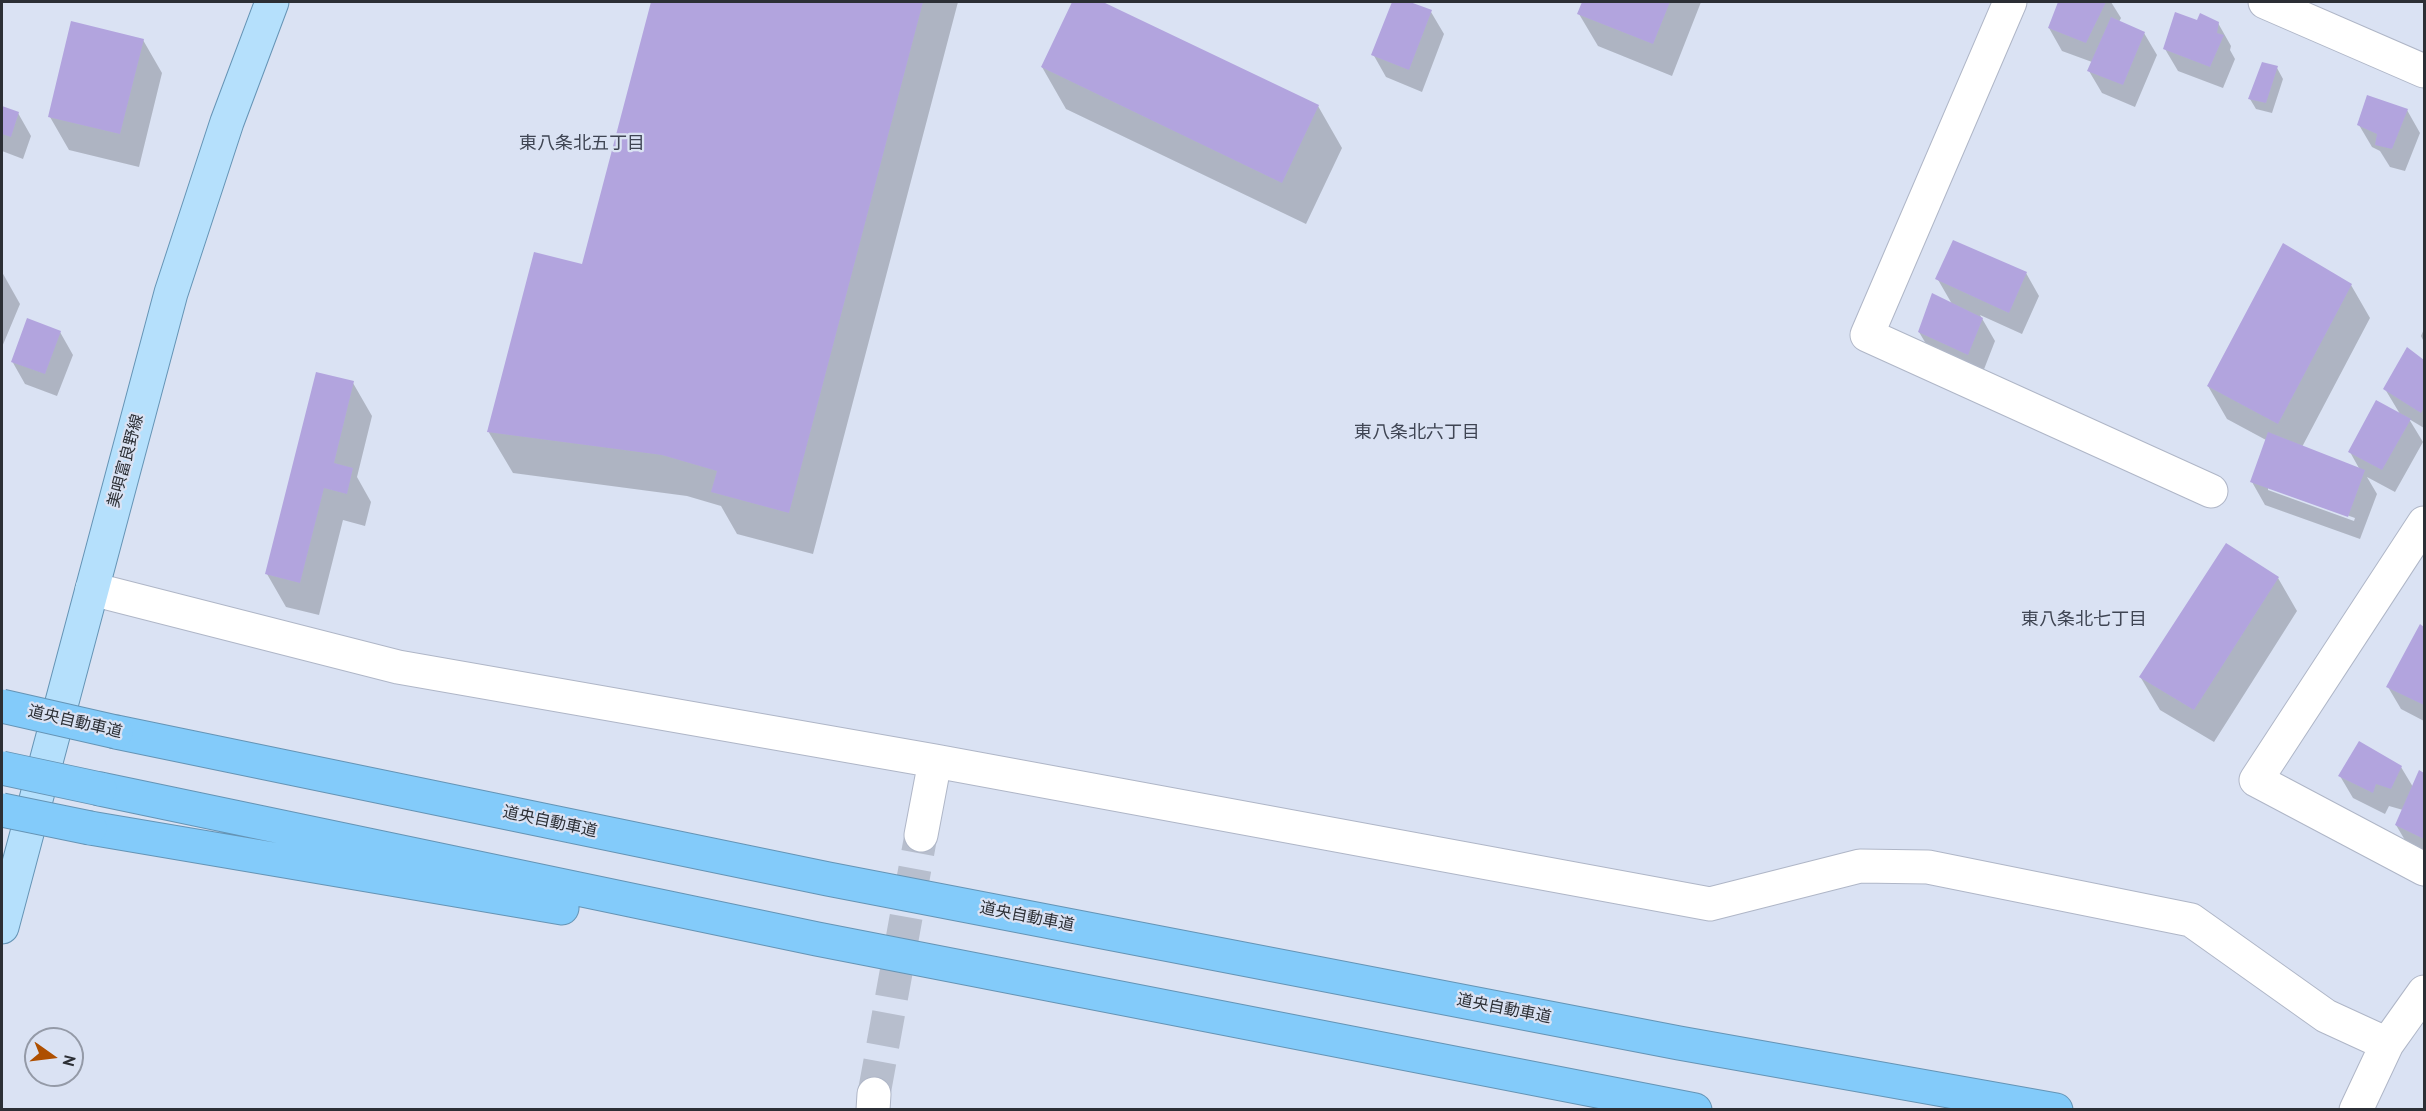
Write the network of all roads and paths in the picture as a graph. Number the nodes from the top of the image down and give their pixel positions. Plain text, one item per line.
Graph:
1 (272, 2) edge
2 (2010, 2) edge
3 (2265, 2) edge
4 (2424, 71) edge
5 (2211, 491) dead end
6 (2424, 523) edge
7 (92, 589) junction
8 (2, 706) edge
9 (935, 760) junction
10 (2, 768) edge
11 (2, 810) edge
12 (921, 835) tunnel mouth
13 (2424, 869) edge
14 (2, 927) edge
15 (817, 939) junction
16 (2424, 992) edge
17 (2387, 1044) junction
18 (1695, 1110) edge
19 (2056, 1110) edge
20 (2356, 1110) edge

1 - 7 main road, 美唄富良野線
2 - 5 street
3 - 4 street
6 - 13 street
7 - 9 street
7 - 14 main road, 美唄富良野線
8 - 19 highway, 道央自動車道, bridge
9 - 12 street
9 - 17 street
10 - 15 highway, bridge
11 - 15 highway, bridge
15 - 18 highway
16 - 17 street
17 - 20 street

